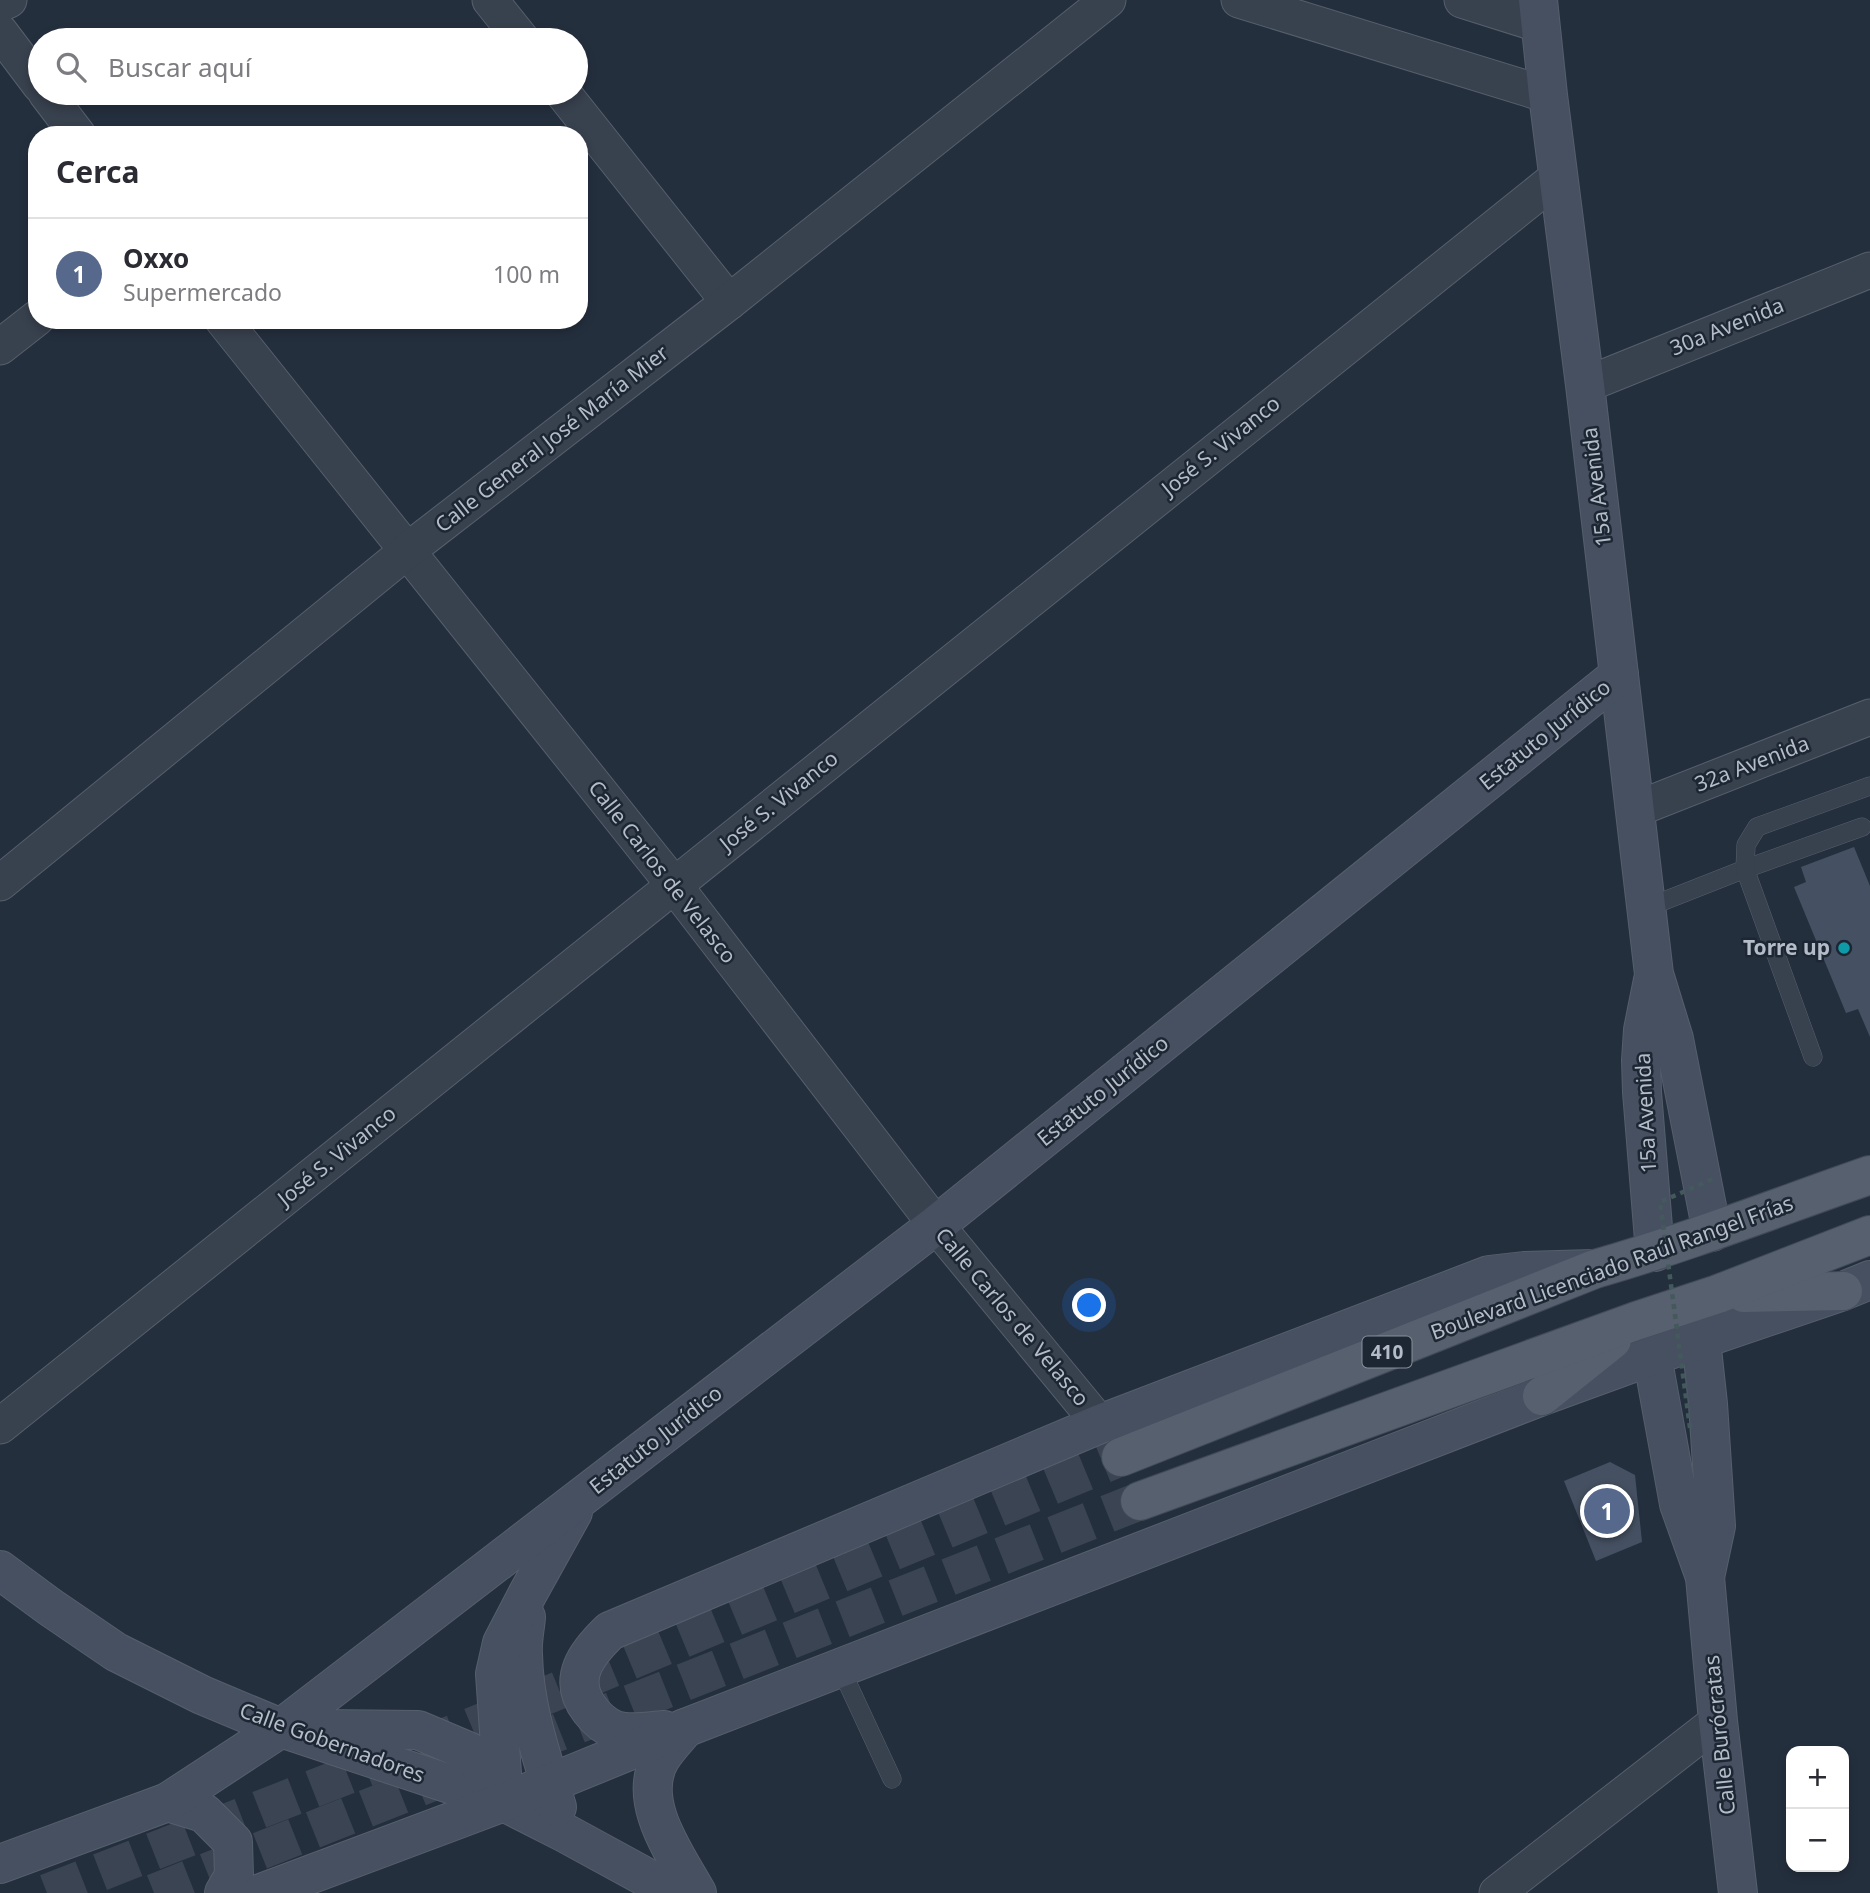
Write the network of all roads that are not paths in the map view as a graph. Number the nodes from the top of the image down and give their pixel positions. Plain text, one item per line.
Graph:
1 (9, 0) edge
2 (490, 0) edge
3 (1108, 0) edge
4 (1239, 0) edge
5 (1462, 0) edge
6 (0, 4) edge
7 (1540, 13) edge
8 (512, 28) edge
9 (0, 32) edge
10 (28, 69) edge
11 (1548, 95) junction
12 (55, 105) edge
13 (573, 105) edge
14 (71, 126) edge
15 (1559, 176) junction
16 (1870, 270) edge
17 (729, 302) junction
18 (28, 325) edge
19 (230, 329) edge
20 (0, 347) edge
21 (1584, 385) junction
22 (407, 551) junction
23 (1619, 675) junction
24 (1870, 717) edge
25 (1870, 786) edge
26 (1634, 810) junction
27 (1862, 827) dead end
28 (1745, 869) junction
29 (0, 883) edge
30 (674, 885) junction
31 (1646, 908) junction
32 (1654, 974) junction
33 (1813, 1057) dead end
34 (1870, 1175) edge
35 (936, 1225) junction
36 (1712, 1233) junction
37 (1870, 1234) edge
38 (1655, 1252) junction
39 (1595, 1269) junction
40 (1856, 1286) edge
41 (1718, 1294) junction
42 (1636, 1321) junction
43 (1701, 1340) junction
44 (1652, 1356) junction
45 (1542, 1396) junction
46 (1100, 1424) junction
47 (0, 1426) edge
48 (1121, 1457) tunnel mouth
49 (580, 1499) junction
50 (1140, 1501) tunnel mouth
51 (0, 1570) edge
52 (1705, 1577) junction
53 (527, 1593) junction
54 (840, 1667) junction
55 (1718, 1721) junction
56 (281, 1728) junction
57 (685, 1728) junction
58 (892, 1779) dead end
59 (550, 1784) junction
60 (168, 1802) junction
61 (504, 1802) junction
62 (565, 1833) junction
63 (0, 1864) edge
64 (224, 1893) edge
65 (261, 1893) edge
66 (675, 1893) edge
67 (697, 1893) edge
68 (1497, 1893) edge
69 (1738, 1893) edge

1 - 6 street
2 - 8 street
3 - 17 street, Calle General José María Mier
4 - 11 street
5 - 7 street
7 - 11 street, 15a Avenida
9 - 10 street
11 - 15 street, 15a Avenida
12 - 14 street
13 - 17 street
15 - 21 street, 15a Avenida
15 - 30 street, José S. Vivanco
16 - 21 street, 30a Avenida
17 - 22 street, Calle General José María Mier
18 - 20 street
19 - 22 street, Calle Carlos de Velasco
21 - 23 street, 15a Avenida
22 - 29 street, Calle General José María Mier
22 - 30 street, Calle Carlos de Velasco
23 - 26 street, 15a Avenida
23 - 35 street, Estatuto Jurídico
24 - 26 street, 32a Avenida
25 - 28 lane
26 - 31 street, 15a Avenida
27 - 28 lane
28 - 31 lane
28 - 33 lane
30 - 35 street, Calle Carlos de Velasco
30 - 47 street, José S. Vivanco
31 - 32 street, 15a Avenida
32 - 36 street, 15a Avenida
32 - 38 street, 15a Avenida
34 - 36 main road, Boulevard Licenciado Raúl Rangel Frías / 410
35 - 46 street, Calle Carlos de Velasco
35 - 49 street, Estatuto Jurídico
36 - 38 main road, Boulevard Licenciado Raúl Rangel Frías / 410
37 - 41 main road
38 - 39 main road, Boulevard Licenciado Raúl Rangel Frías / 410
39 - 46 street
39 - 48 main road, Boulevard Licenciado Raúl Rangel Frías / 410
40 - 41 main road
40 - 43 street
41 - 42 main road
42 - 45 main road
42 - 50 main road
43 - 44 street
43 - 52 street, Calle Burócratas
44 - 45 street
44 - 52 street, Calle Burócratas
45 - 54 street
46 - 57 street
49 - 53 street
49 - 56 street, Estatuto Jurídico
51 - 56 street, Calle Gobernadores
52 - 55 street, Calle Burócratas
53 - 59 street
53 - 61 street
54 - 57 street
54 - 58 lane
55 - 68 street
55 - 69 street, Calle Burócratas
56 - 60 street, Estatuto Jurídico
56 - 61 street, Calle Gobernadores
57 - 59 street
57 - 67 street
59 - 61 street
59 - 62 street
60 - 63 street, Estatuto Jurídico
60 - 64 street
61 - 62 street, Calle Gobernadores
61 - 65 street
62 - 66 street, Calle Gobernadores

